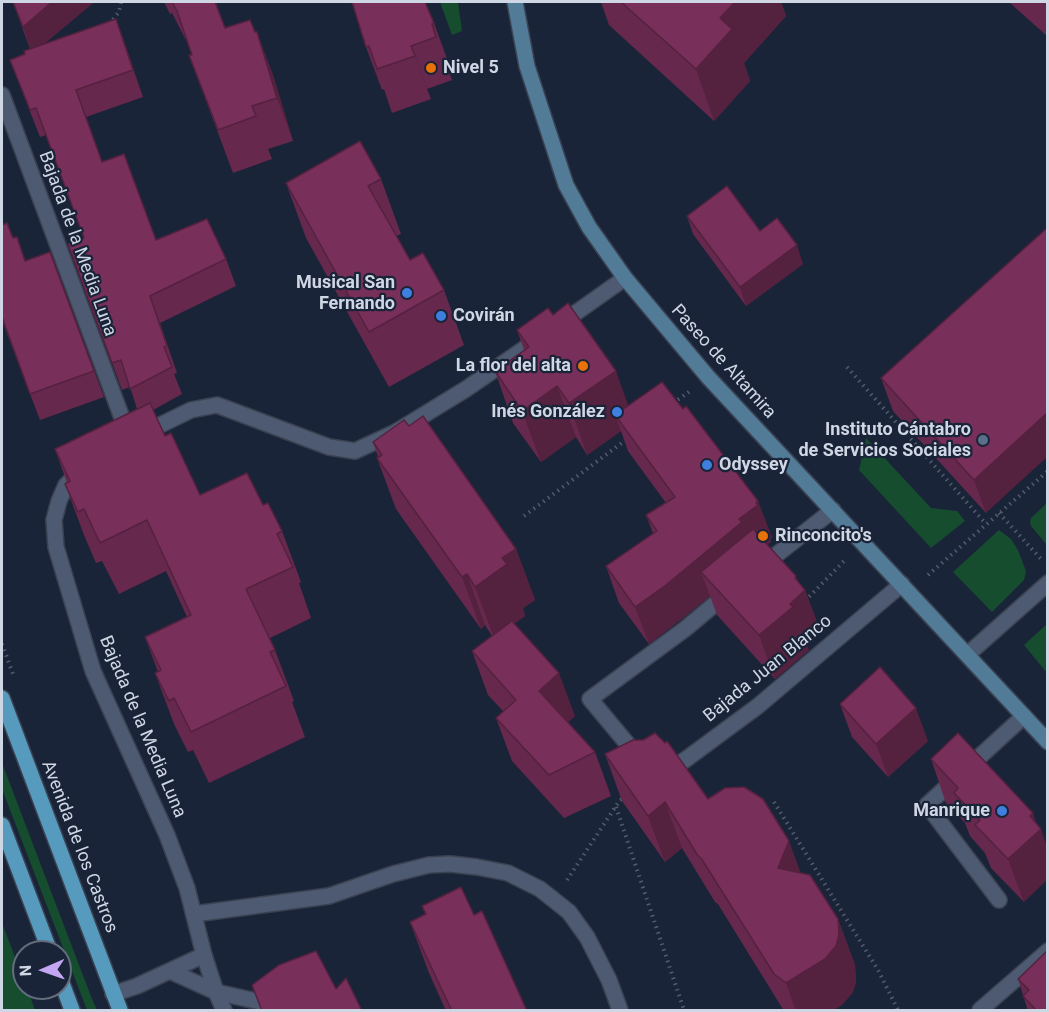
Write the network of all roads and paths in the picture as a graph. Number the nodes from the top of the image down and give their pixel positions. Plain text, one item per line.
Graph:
1 (121, 2) edge
2 (515, 2) edge
3 (106, 27) edge
4 (2, 95) edge
5 (625, 278) junction
6 (847, 367) dead end
7 (708, 377) junction
8 (671, 405) edge
9 (634, 433) edge
10 (95, 462) edge
11 (1047, 471) edge
12 (833, 510) junction
13 (999, 513) junction
14 (524, 516) dead end
15 (986, 524) junction
16 (862, 542) junction
17 (1047, 567) edge
18 (1047, 583) edge
19 (905, 588) junction
20 (805, 601) dead end
21 (967, 655) junction
22 (2, 698) edge
23 (1024, 716) junction
24 (1047, 742) edge
25 (655, 778) junction
26 (774, 802) dead end
27 (616, 807) junction
28 (2, 825) edge
29 (554, 900) junction
30 (999, 900) dead end
31 (194, 914) junction
32 (45, 940) edge
33 (1047, 951) edge
34 (204, 955) junction
35 (170, 971) junction
36 (216, 992) junction
37 (113, 994) junction
38 (265, 1003) edge
39 (120, 1011) edge
40 (224, 1011) edge
41 (620, 1011) edge
42 (684, 1011) edge
43 (898, 1011) edge
44 (980, 1011) edge

1 - 3 path
2 - 5 main road, Paseo de Altamira
4 - 5 street, Bajada de la Media Luna
5 - 7 main road, Paseo de Altamira
6 - 15 path
7 - 8 path
7 - 12 main road, Paseo de Altamira
9 - 14 path
10 - 31 street, Bajada de la Media Luna
11 - 13 path
12 - 16 main road, Paseo de Altamira
12 - 25 street
13 - 15 path
13 - 17 path
15 - 19 path
16 - 19 main road, Paseo de Altamira
16 - 20 path
18 - 21 street
19 - 21 main road, Paseo de Altamira
19 - 25 street, Bajada Juan Blanco
21 - 23 main road, Paseo de Altamira
22 - 37 main road, Avenida de los Castros
23 - 24 main road, Paseo de Altamira
23 - 30 street
25 - 27 path
26 - 43 path
27 - 29 path
27 - 42 path
28 - 32 main road
29 - 31 street
29 - 41 street
31 - 34 street, Bajada de la Media Luna
33 - 44 street
34 - 35 street
34 - 36 street, Bajada de la Media Luna
35 - 36 street
35 - 37 street
36 - 38 street
36 - 40 street
37 - 39 main road, Avenida de los Castros

